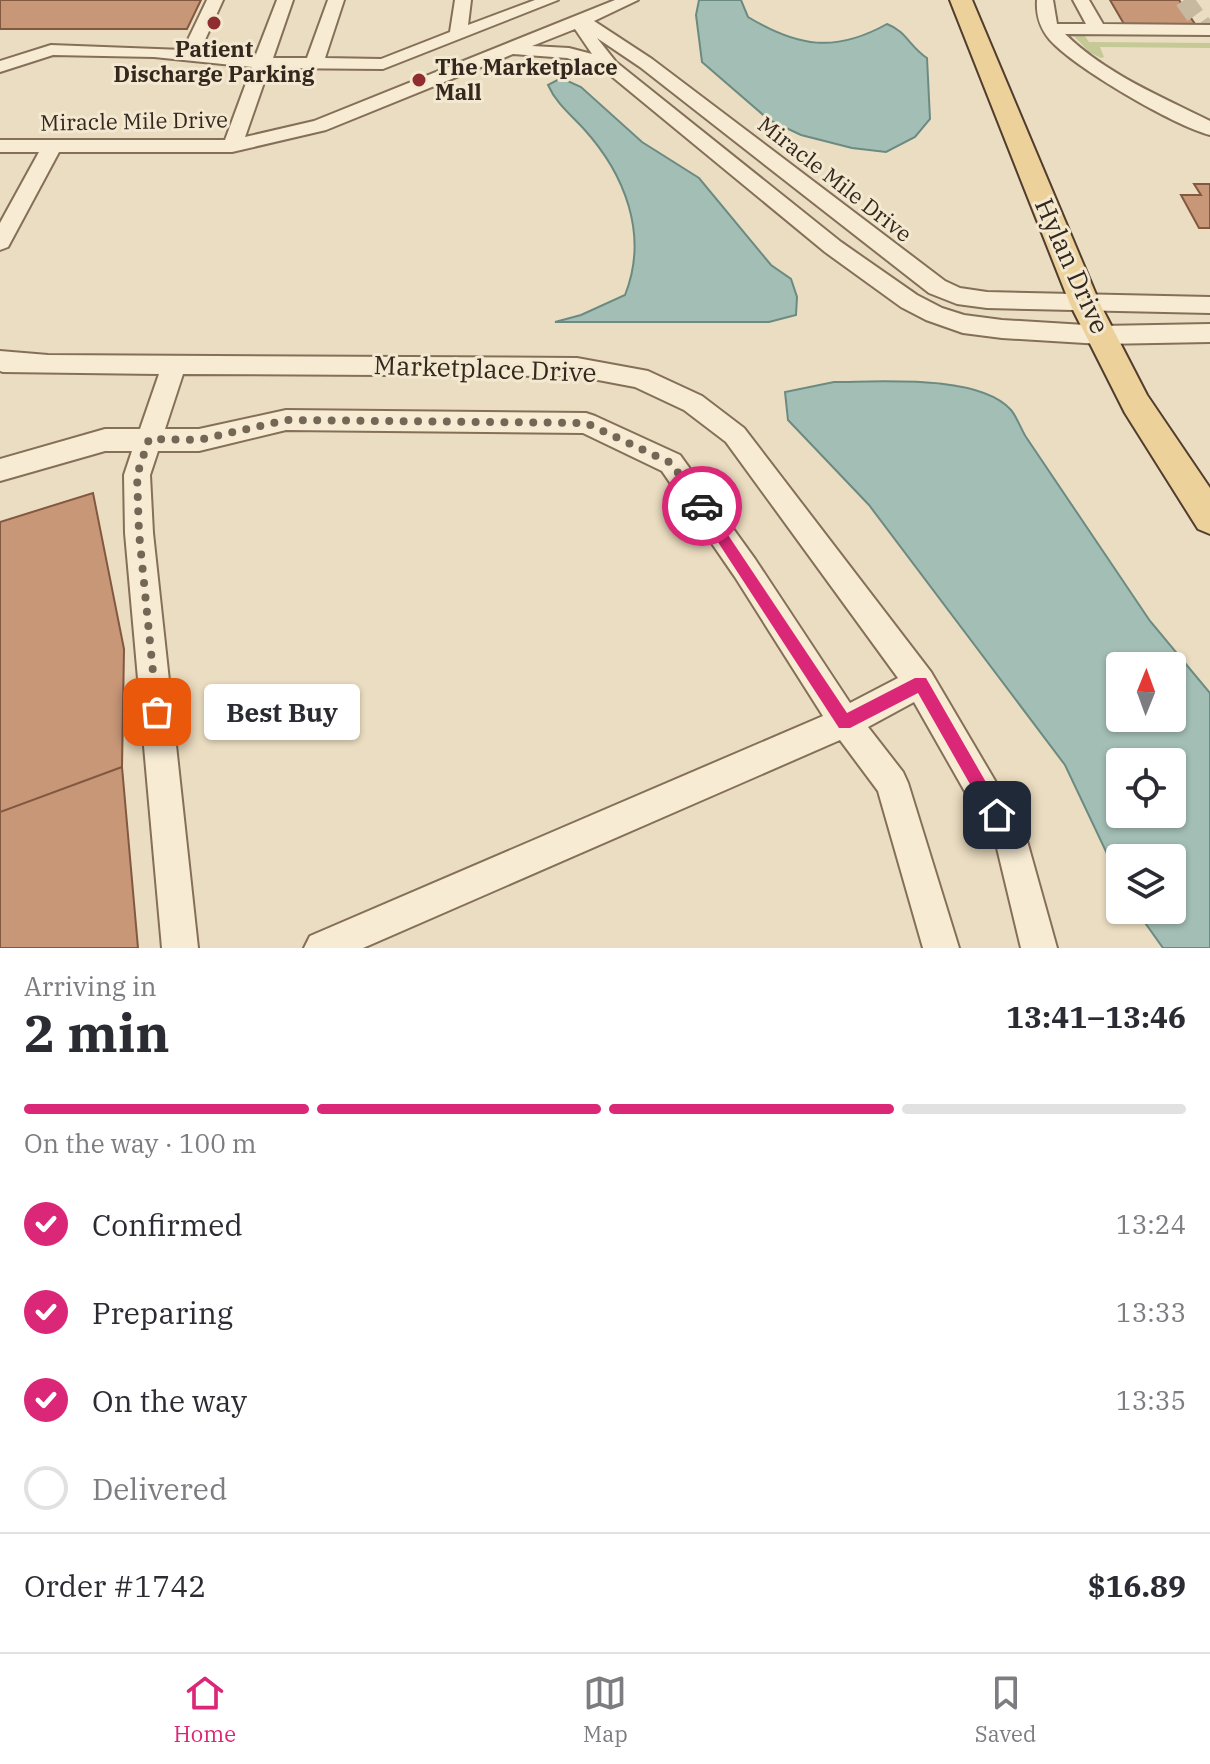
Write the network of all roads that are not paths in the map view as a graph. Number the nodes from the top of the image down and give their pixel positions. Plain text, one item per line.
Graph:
1 (215, 0) edge
2 (285, 0) edge
3 (336, 0) edge
4 (463, 0) edge
5 (550, 0) edge
6 (639, 0) edge
7 (961, 0) edge
8 (1045, 0) edge
9 (1081, 0) edge
10 (628, 14) edge
11 (582, 20) junction
12 (1053, 29) junction
13 (1097, 29) junction
14 (1210, 30) edge
15 (458, 35) junction
16 (498, 53) junction
17 (189, 56) junction
18 (262, 63) junction
19 (646, 63) junction
20 (314, 64) junction
21 (610, 66) junction
22 (0, 67) edge
23 (1210, 129) edge
24 (0, 146) edge
25 (232, 146) junction
26 (52, 147) junction
27 (0, 242) edge
28 (1085, 304) junction
29 (1210, 305) edge
30 (1210, 333) edge
31 (1101, 335) junction
32 (0, 360) edge
33 (174, 364) junction
34 (149, 439) junction
35 (0, 470) edge
36 (1210, 518) edge
37 (920, 683) junction
38 (845, 722) junction
39 (180, 948) edge
40 (322, 948) edge
41 (941, 948) edge
42 (1039, 948) edge

1 - 17 street
2 - 18 street
3 - 20 street
4 - 15 street
5 - 15 street
6 - 10 street
7 - 28 main road, Hylan Drive
8 - 12 street
9 - 13 street
10 - 11 street, Miracle Mile Drive
10 - 19 street
11 - 16 street, Miracle Mile Drive
11 - 19 street, Miracle Mile Drive
11 - 21 street
12 - 13 street
12 - 23 street
13 - 14 street
15 - 20 street
16 - 21 street
16 - 25 street, Miracle Mile Drive
17 - 18 street
17 - 22 street
18 - 20 street
18 - 25 street
19 - 28 street, Miracle Mile Drive
21 - 31 street
24 - 26 street, Miracle Mile Drive
25 - 26 street, Miracle Mile Drive
26 - 27 street
28 - 29 street, Miracle Mile Drive
28 - 31 main road, Hylan Drive
30 - 31 street
31 - 36 main road, Hylan Drive
32 - 33 street, Marketplace Drive
33 - 34 street
33 - 37 street, Marketplace Drive
34 - 35 street
34 - 38 street
34 - 39 street
37 - 38 street
37 - 42 street, Marketplace Drive
38 - 40 street
38 - 41 street

